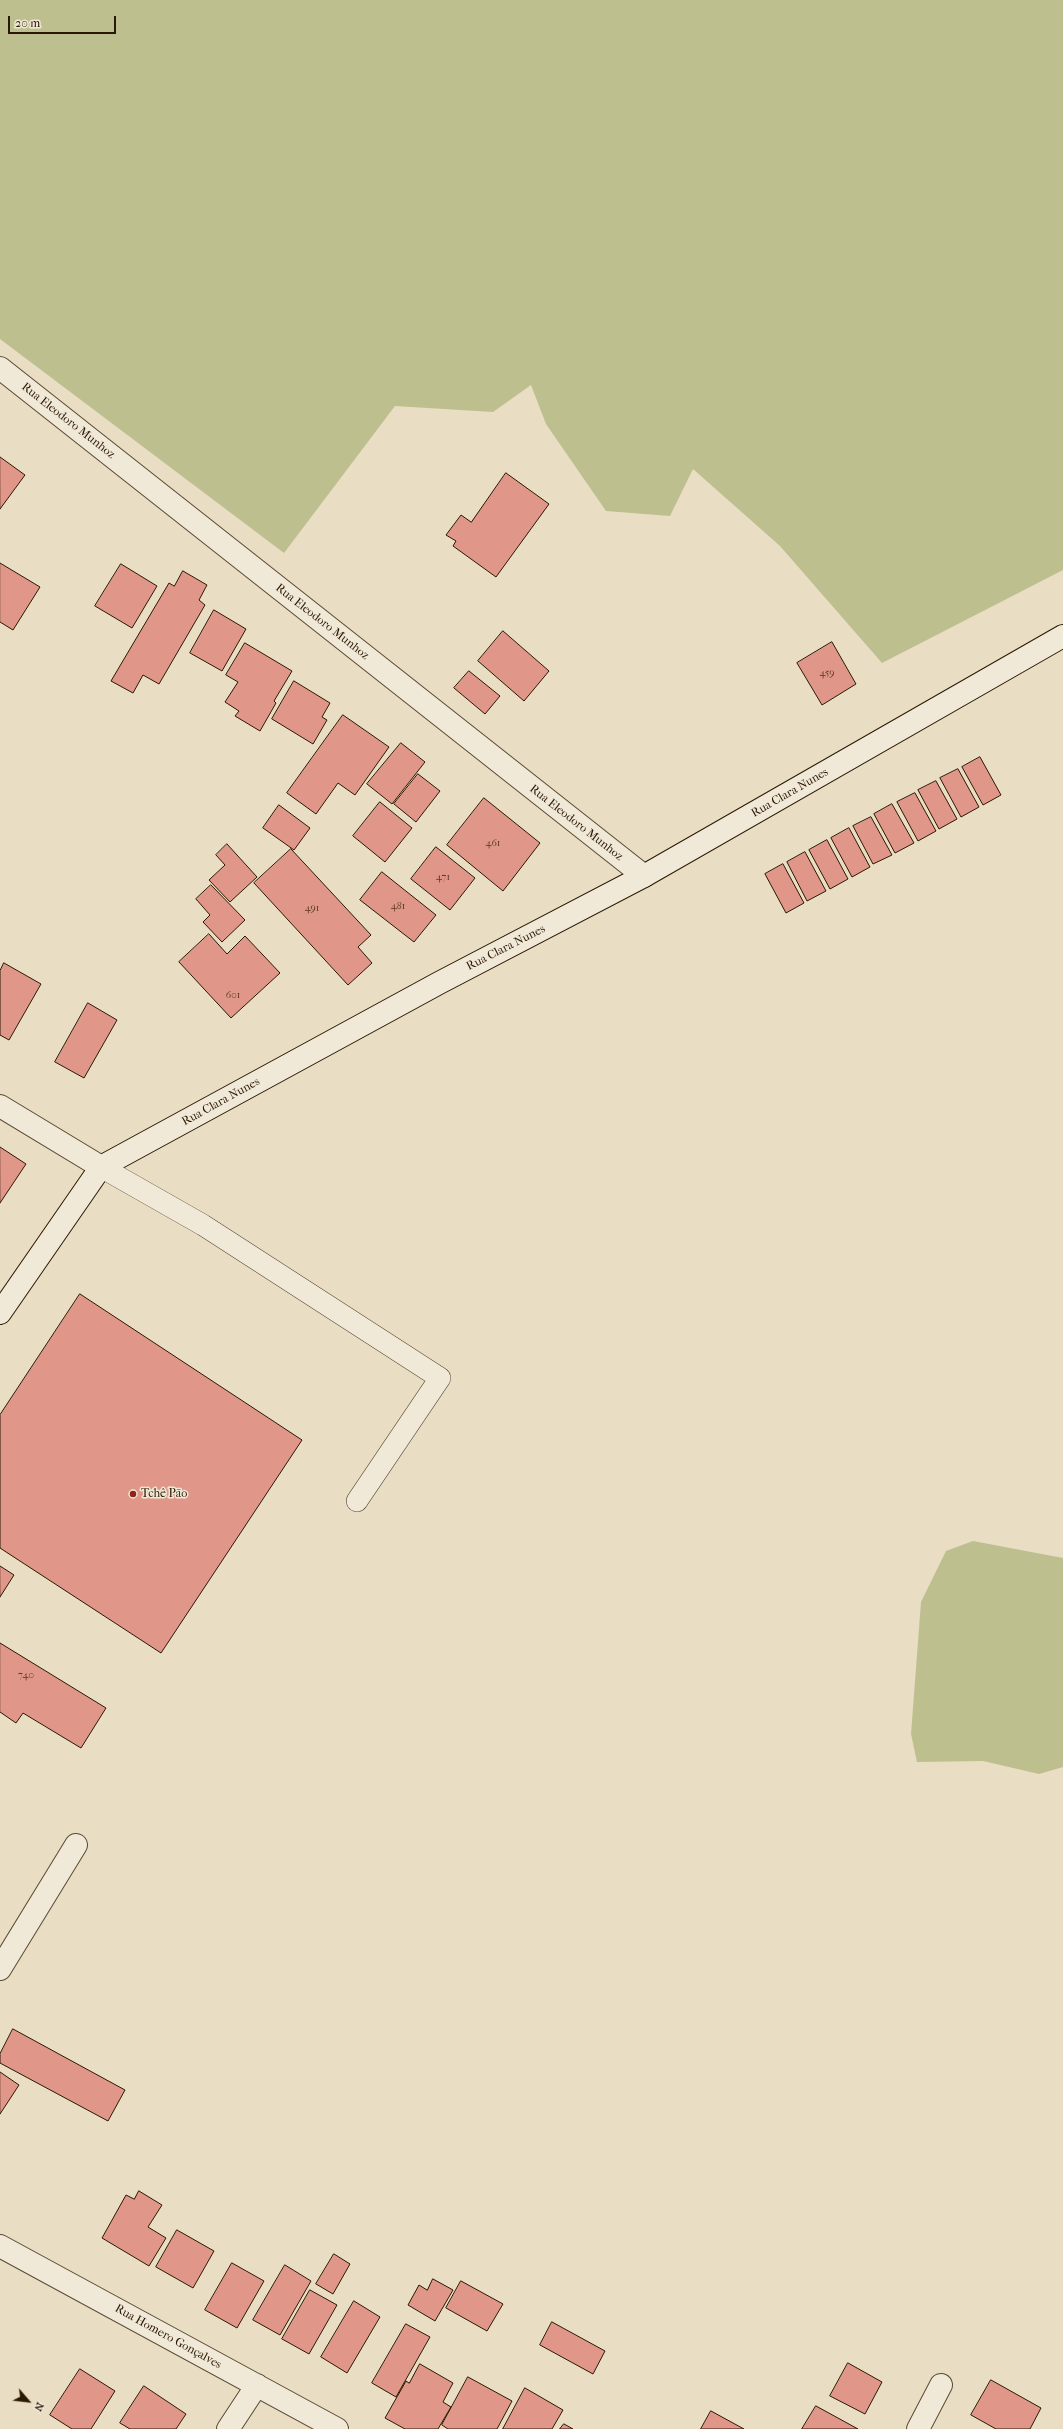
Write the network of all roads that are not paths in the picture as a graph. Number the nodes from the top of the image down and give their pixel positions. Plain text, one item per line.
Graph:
1 (0, 368) edge
2 (1063, 636) edge
3 (644, 876) junction
4 (0, 1106) edge
5 (101, 1167) junction
6 (0, 1313) edge
7 (357, 1502) dead end
8 (76, 1845) dead end
9 (0, 1969) edge
10 (0, 2246) edge
11 (257, 2385) junction
12 (941, 2385) dead end
13 (228, 2429) edge
14 (337, 2429) edge
15 (918, 2429) edge

1 - 3 street, Rua Eleodoro Munhoz
2 - 3 street, Rua Clara Nunes
3 - 5 street, Rua Clara Nunes
4 - 5 street
5 - 6 street, Rua Clara Nunes
5 - 7 lane
8 - 9 street
10 - 11 street, Rua Homero Gonçalves
11 - 13 street
11 - 14 street, Rua Homero Gonçalves
12 - 15 street

